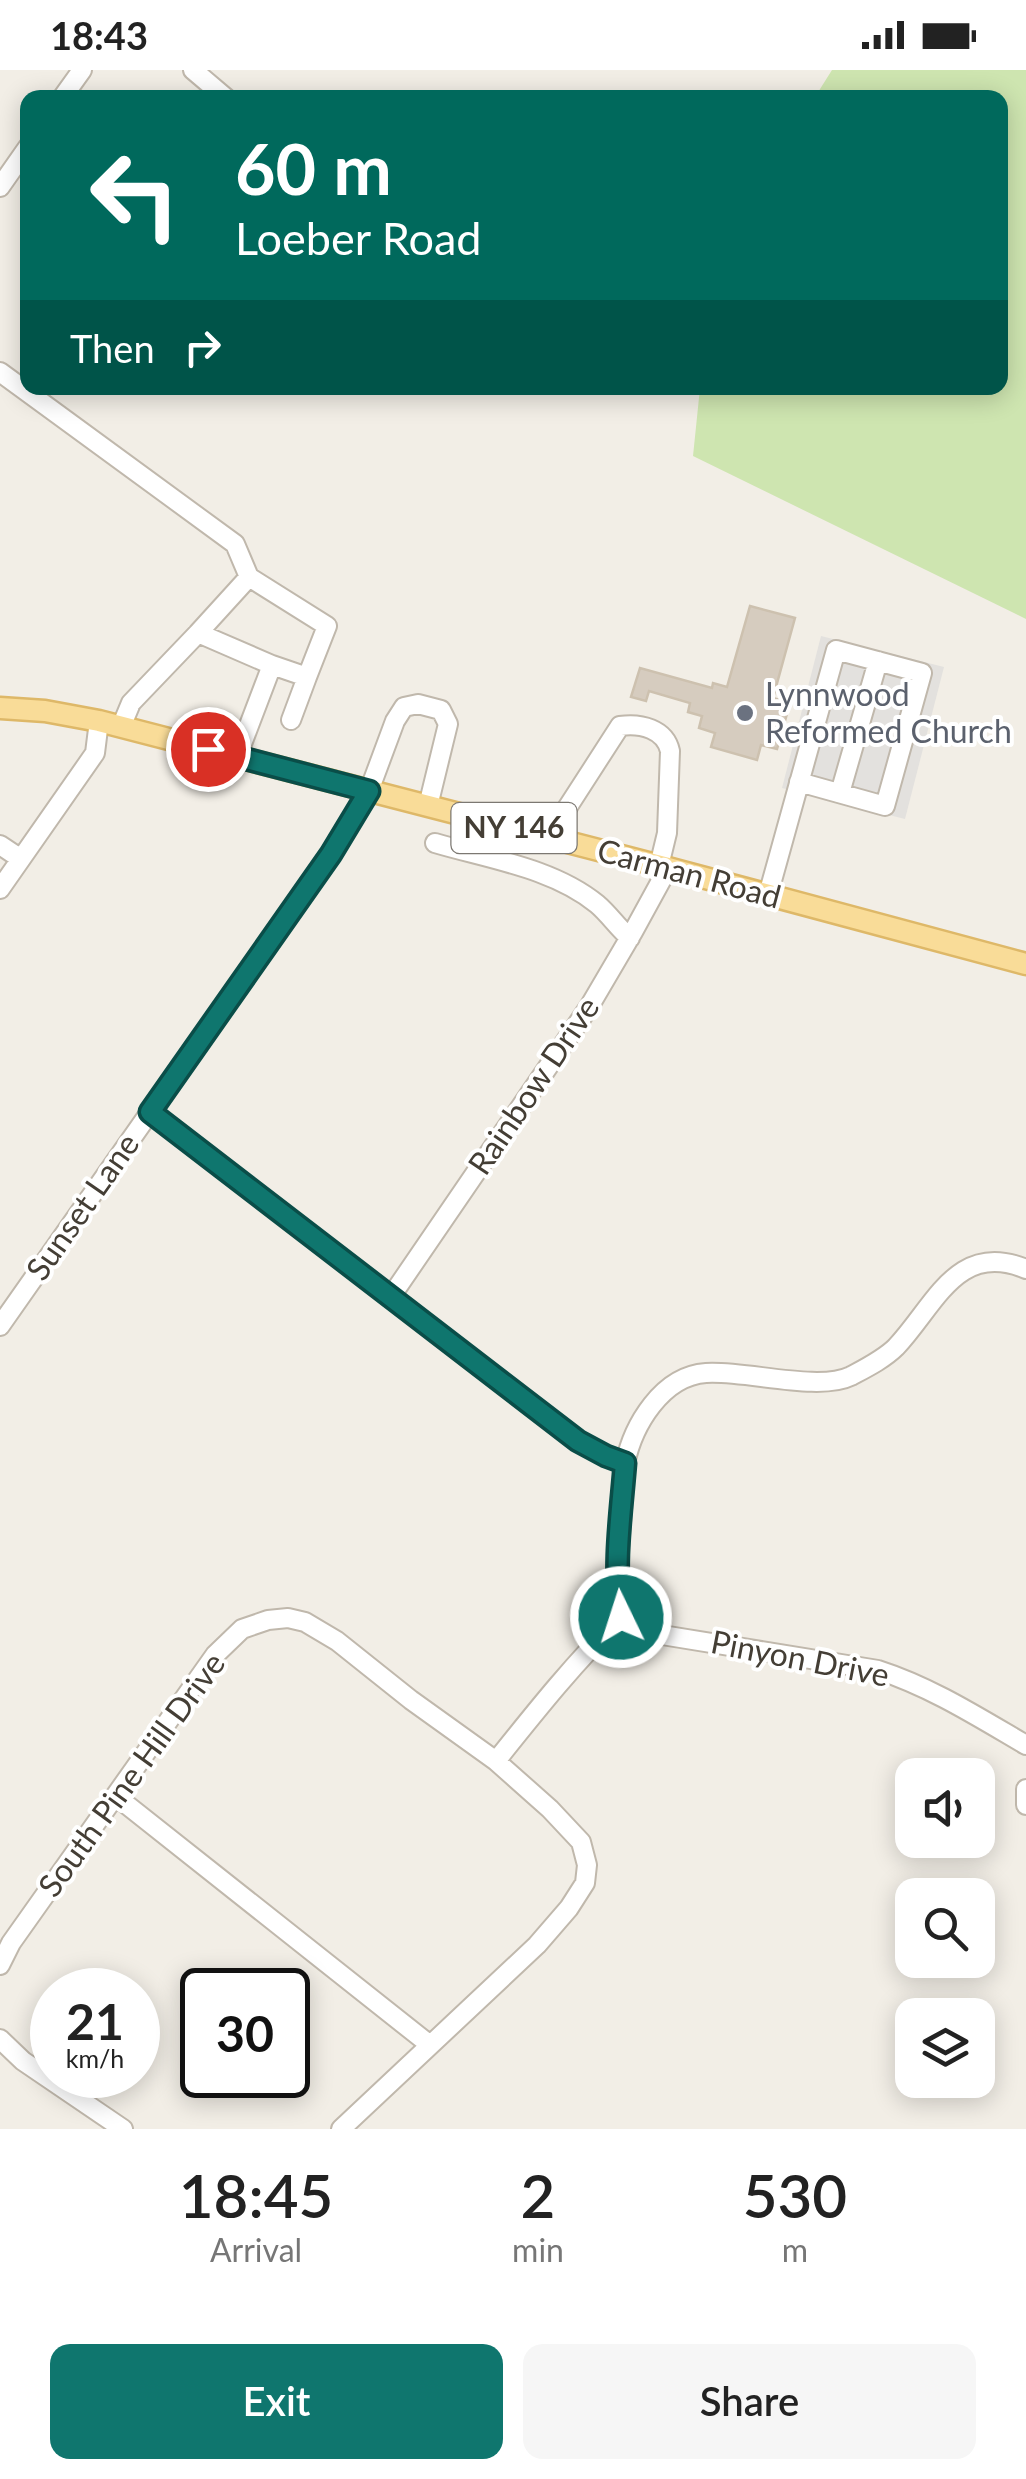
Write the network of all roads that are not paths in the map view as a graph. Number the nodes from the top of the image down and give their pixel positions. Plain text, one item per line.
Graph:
1 (193, 70) edge
2 (217, 90) edge
3 (20, 162) edge
4 (0, 187) edge
5 (31, 395) edge
6 (249, 577) junction
7 (198, 633) junction
8 (878, 661) junction
9 (272, 666) junction
10 (307, 677) junction
11 (0, 708) edge
12 (291, 720) dead end
13 (99, 721) junction
14 (121, 726) junction
15 (238, 757) junction
16 (799, 782) junction
17 (369, 791) junction
18 (840, 794) junction
19 (428, 806) junction
20 (552, 838) junction
21 (436, 843) dead end
22 (0, 845) edge
23 (21, 859) junction
24 (663, 867) junction
25 (0, 888) edge
26 (768, 895) junction
27 (630, 938) junction
28 (1026, 964) edge
29 (150, 1112) junction
30 (1026, 1269) edge
31 (390, 1298) junction
32 (0, 1326) edge
33 (625, 1463) junction
34 (621, 1617) junction
35 (1026, 1746) edge
36 (496, 1761) junction
37 (1026, 1789) edge
38 (116, 1797) junction
39 (1026, 1805) edge
40 (0, 1965) edge
41 (0, 2039) edge
42 (430, 2044) junction
43 (123, 2129) edge
44 (341, 2129) edge

1 - 2 street
3 - 4 street
5 - 6 street
6 - 7 street
6 - 10 street
7 - 9 street
7 - 14 street
8 - 16 street
8 - 18 street
8 - 18 street
9 - 10 street
9 - 15 street
10 - 12 street
11 - 13 main road, Carman Road / NY 146
13 - 14 main road, Carman Road / NY 146
13 - 23 street
14 - 15 main road, Carman Road / NY 146
15 - 17 main road, Carman Road / NY 146
16 - 18 street
16 - 26 street
17 - 19 main road, Carman Road / NY 146
17 - 19 street, Sunset Lane
17 - 29 street, Sunset Lane
19 - 20 main road, Carman Road / NY 146
20 - 24 main road, Carman Road / NY 146
20 - 24 street, Rainbow Drive
21 - 27 street
22 - 23 street
23 - 25 street
24 - 26 main road, Carman Road / NY 146
24 - 27 street, Rainbow Drive
26 - 28 main road, Carman Road / NY 146
27 - 31 street, Rainbow Drive
29 - 31 street
29 - 32 street, Sunset Lane
30 - 33 street
31 - 33 street
33 - 34 street
34 - 35 street, Pinyon Drive
34 - 36 street
36 - 38 street, South Pine Hill Drive
36 - 42 street
37 - 39 street
38 - 40 street, South Pine Hill Drive
38 - 42 street
41 - 43 street
42 - 44 street

